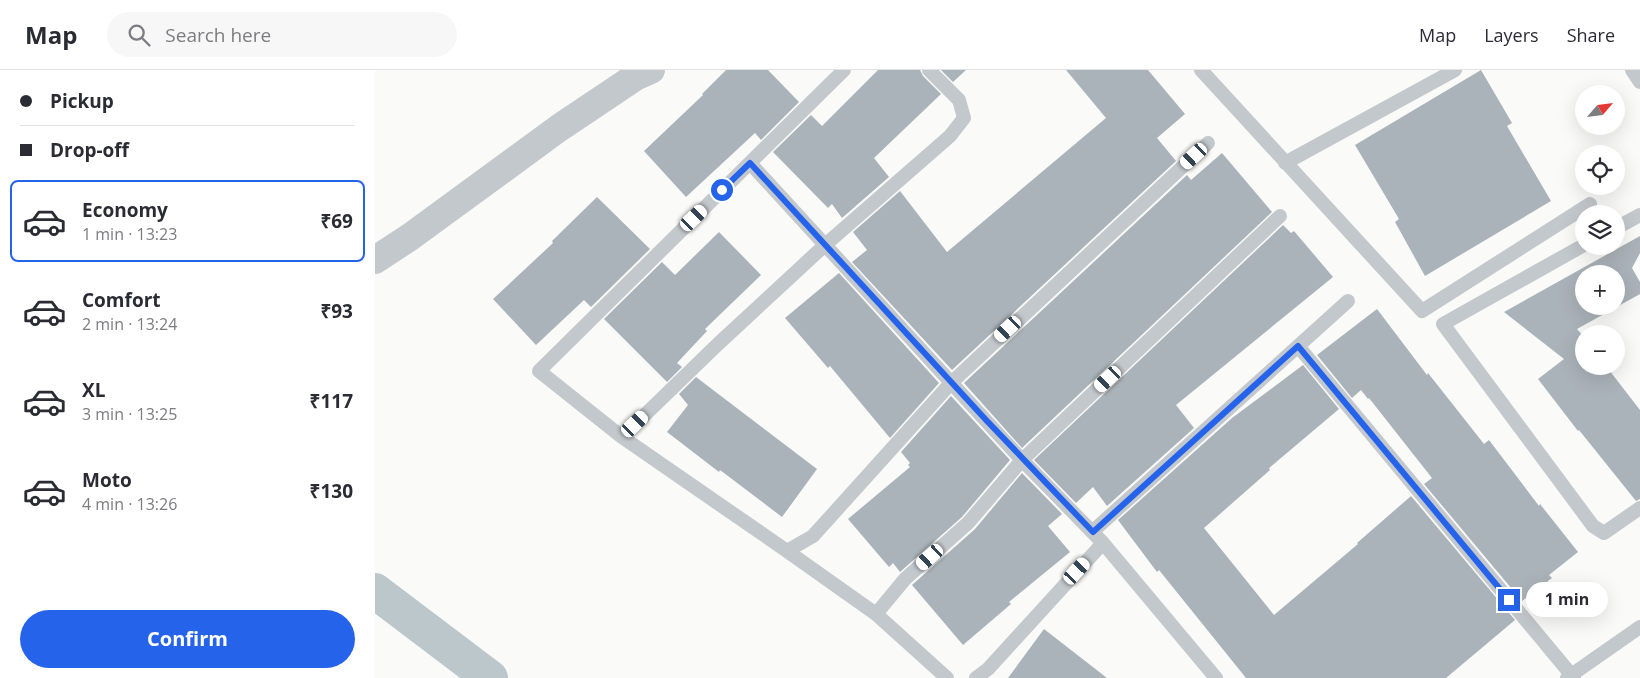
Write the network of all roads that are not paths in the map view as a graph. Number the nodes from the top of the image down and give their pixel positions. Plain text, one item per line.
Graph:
1 (651, 70) edge
2 (844, 70) edge
3 (929, 70) edge
4 (1201, 70) edge
5 (1455, 70) edge
6 (1632, 70) edge
7 (1441, 74) edge
8 (1640, 82) edge
9 (1208, 143) dead end
10 (750, 163) junction
11 (1285, 163) junction
12 (1590, 204) dead end
13 (1640, 215) edge
14 (1280, 216) dead end
15 (1625, 223) edge
16 (825, 245) junction
17 (1575, 250) edge
18 (375, 260) edge
19 (1349, 301) dead end
20 (1298, 346) junction
21 (951, 383) junction
22 (622, 437) junction
23 (1022, 460) junction
24 (1640, 508) edge
25 (1093, 532) junction
26 (1103, 543) junction
27 (787, 551) junction
28 (876, 614) junction
29 (1640, 627) edge
30 (1571, 677) edge
31 (947, 678) edge
32 (976, 678) edge
33 (1216, 678) edge

1 - 18 street
2 - 10 lane
3 - 16 lane
4 - 11 lane
5 - 7 lane
6 - 8 lane
7 - 11 lane
9 - 21 lane
10 - 16 lane
10 - 22 lane
11 - 12 lane
13 - 15 lane
14 - 23 lane
16 - 21 lane
16 - 22 lane
17 - 24 lane
19 - 20 lane
20 - 25 lane
20 - 30 lane
21 - 23 lane
21 - 27 lane
22 - 27 lane
23 - 25 lane
23 - 28 lane
25 - 26 lane
26 - 32 lane
26 - 33 lane
27 - 28 lane
28 - 31 lane
29 - 30 lane

